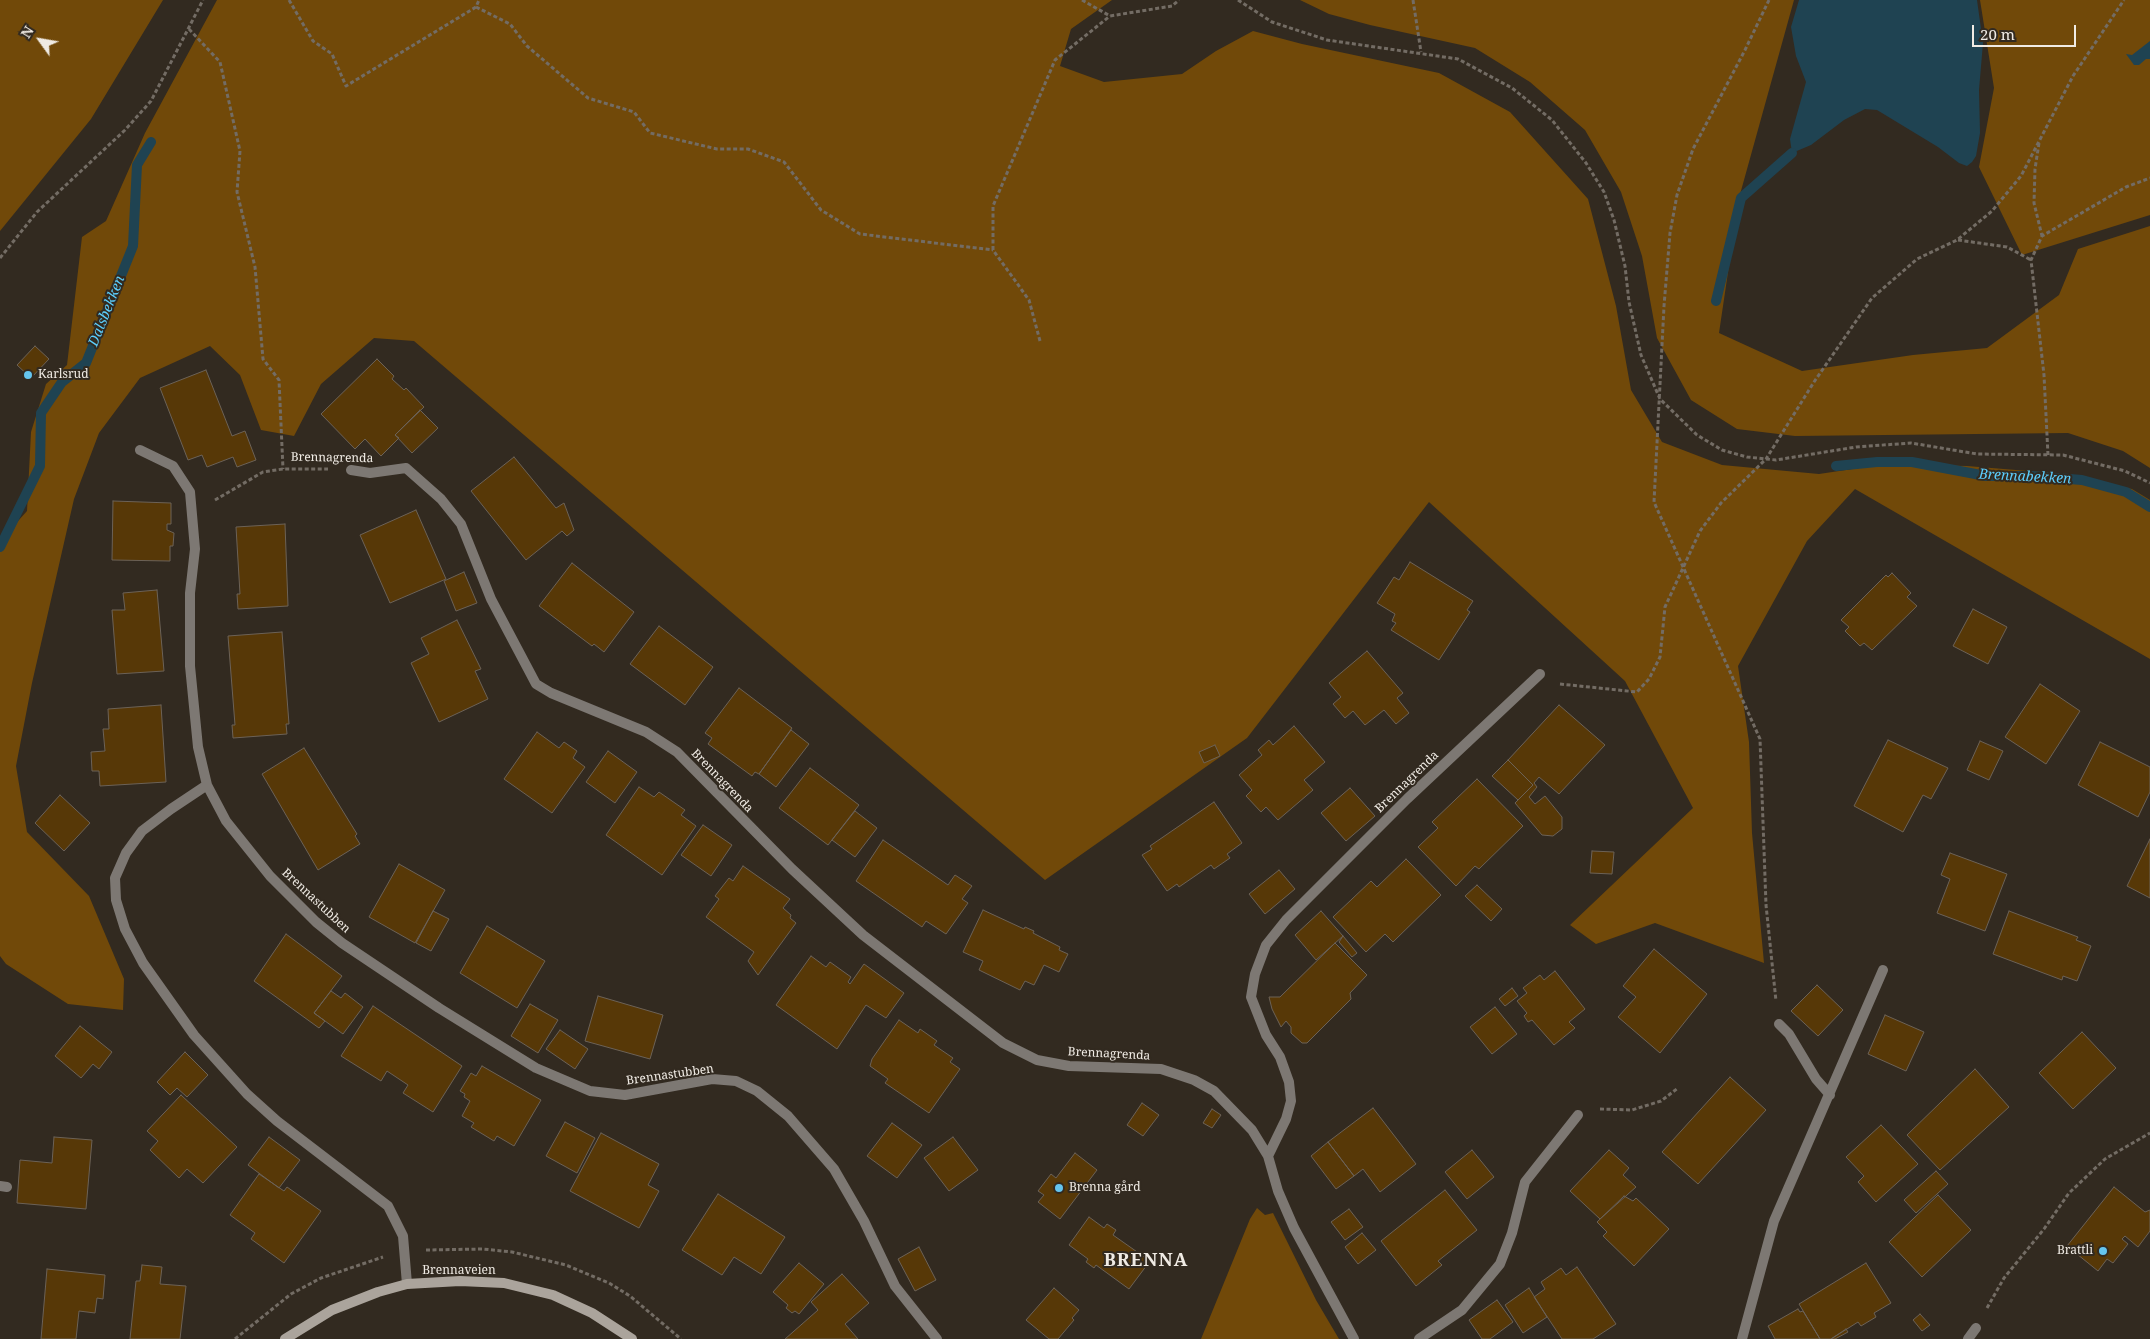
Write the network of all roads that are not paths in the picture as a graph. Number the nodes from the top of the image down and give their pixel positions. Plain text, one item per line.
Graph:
1 (140, 450) dead end
2 (351, 470) road end
3 (1540, 674) dead end
4 (207, 785) junction
5 (1883, 970) dead end
6 (1779, 1024) road end
7 (1830, 1096) junction
8 (1578, 1115) road end
9 (1268, 1156) junction
10 (406, 1284) junction
11 (1976, 1328) road end
12 (285, 1339) edge
13 (632, 1339) edge
14 (937, 1339) edge
15 (1354, 1339) edge
16 (1419, 1339) edge
17 (1742, 1339) edge
18 (1968, 1339) edge

1 - 4 lane, Brennastubben
2 - 9 lane, Brennagrenda
3 - 9 lane, Brennagrenda
4 - 10 lane
4 - 14 lane, Brennastubben
5 - 7 lane
6 - 7 lane
7 - 17 lane
8 - 16 lane
9 - 15 lane, Brennagrenda
10 - 12 street, Brennaveien
10 - 13 street, Brennaveien
11 - 18 lane

